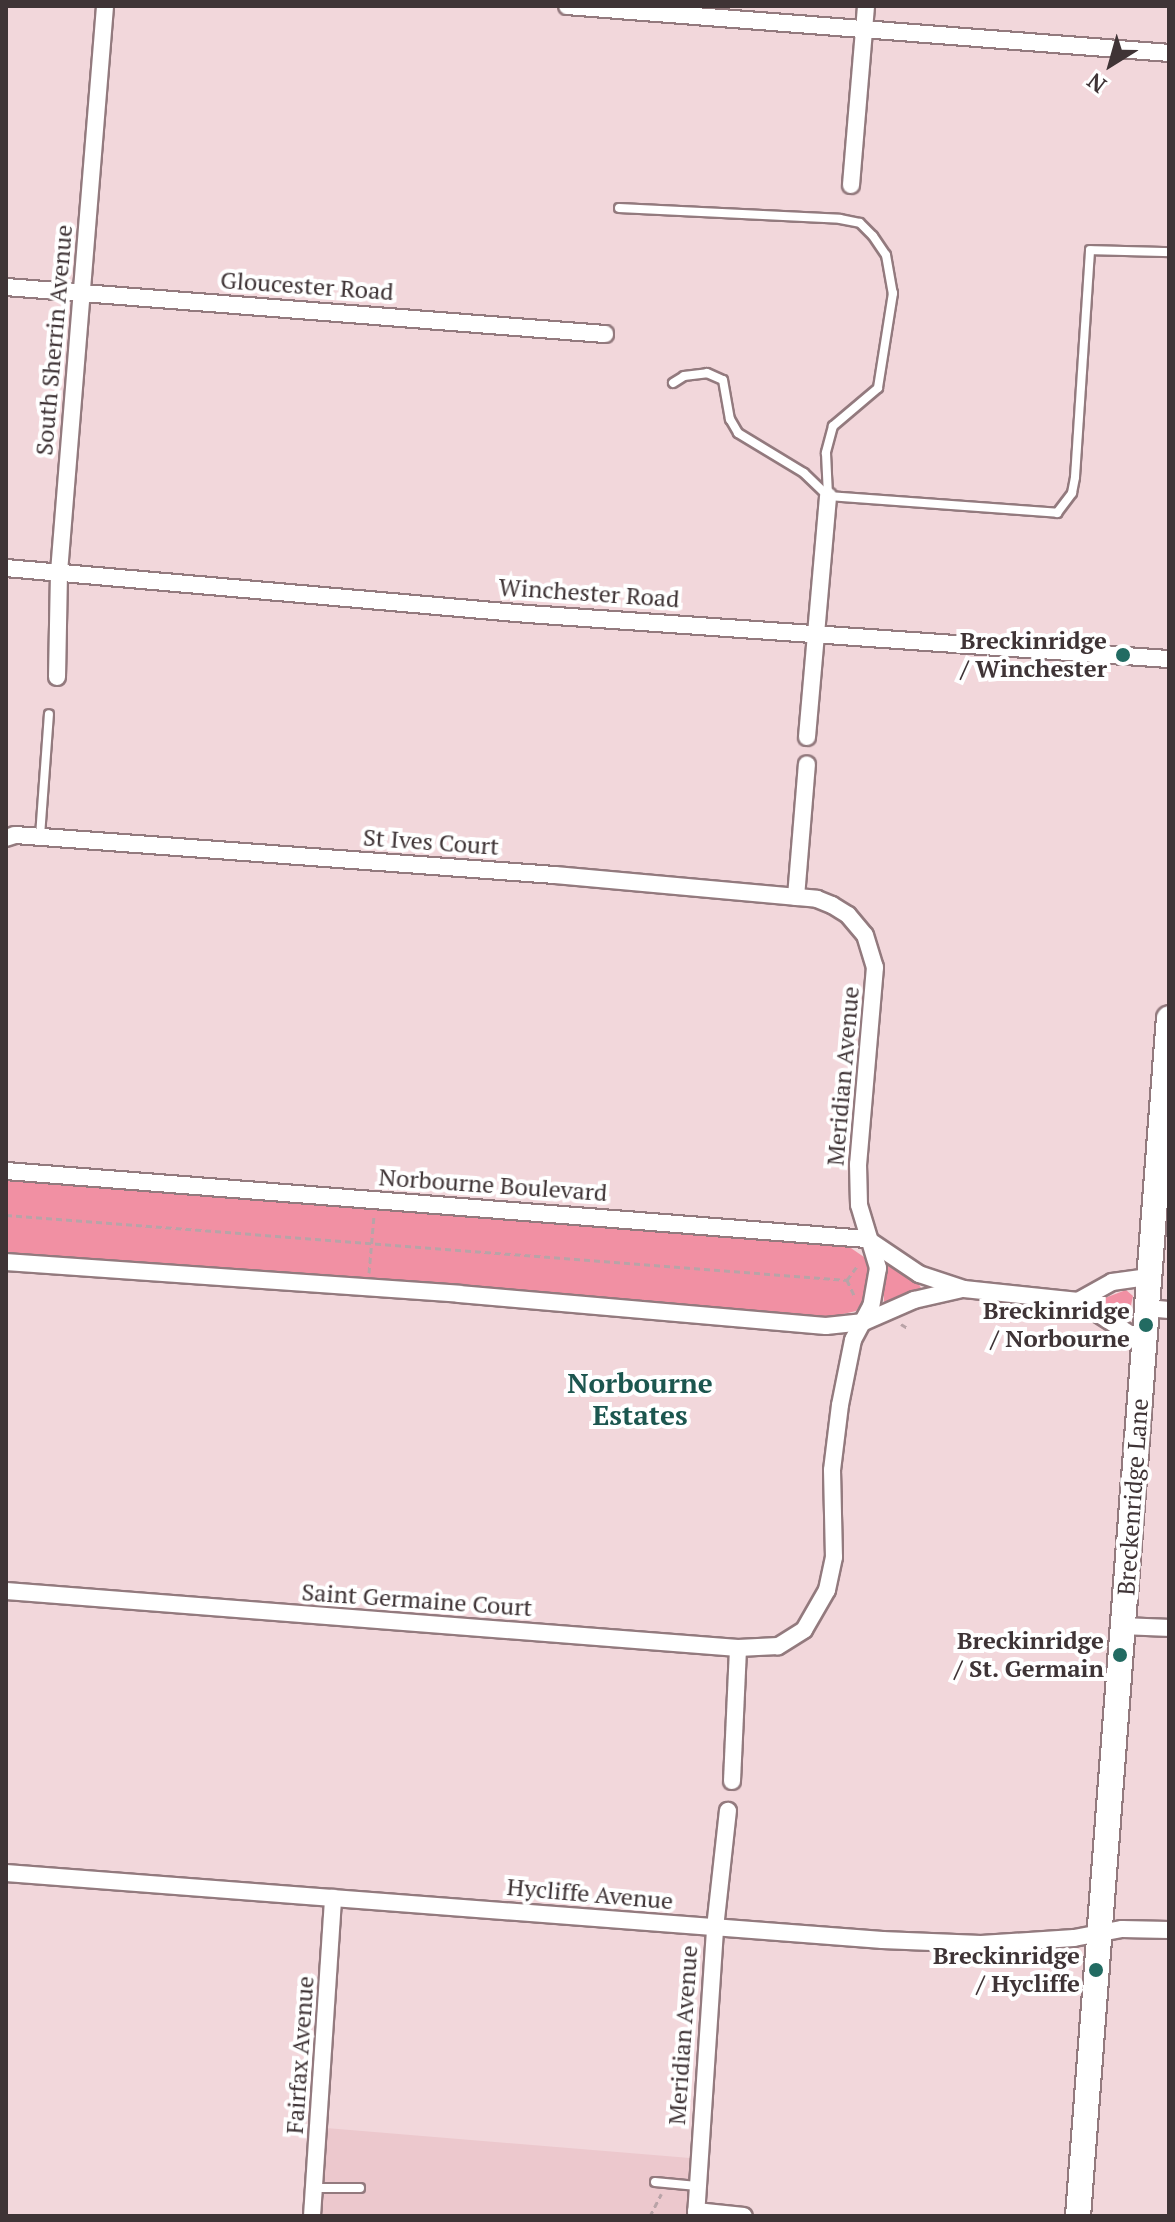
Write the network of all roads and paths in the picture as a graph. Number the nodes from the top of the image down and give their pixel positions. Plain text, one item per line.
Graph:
1 (105, 6) edge
2 (567, 6) edge
3 (866, 6) edge
4 (864, 28) junction
5 (1169, 53) edge
6 (851, 185) dead end
7 (619, 208) dead end
8 (1169, 252) edge
9 (6, 287) edge
10 (81, 293) junction
11 (605, 334) dead end
12 (673, 383) dead end
13 (828, 496) junction
14 (6, 568) edge
15 (59, 572) junction
16 (815, 632) junction
17 (1169, 659) edge
18 (57, 677) dead end
19 (49, 714) dead end
20 (807, 737) dead end
21 (807, 764) dead end
22 (40, 837) junction
23 (6, 838) edge
24 (796, 897) junction
25 (848, 915) joint
26 (1169, 1018) edge
27 (1164, 1154) edge
28 (6, 1171) edge
29 (375, 1201) junction
30 (6, 1215) edge
31 (867, 1239) junction
32 (372, 1243) junction
33 (6, 1262) edge
34 (864, 1262) dead end
35 (1149, 1277) junction
36 (847, 1280) junction
37 (368, 1288) junction
38 (964, 1289) junction
39 (859, 1300) dead end
40 (1078, 1301) junction
41 (1158, 1309) edge
42 (864, 1322) junction
43 (1145, 1336) junction
44 (6, 1591) edge
45 (814, 1618) joint
46 (1123, 1626) junction
47 (1169, 1628) edge
48 (738, 1648) junction
49 (732, 1781) dead end
50 (728, 1811) dead end
51 (6, 1873) edge
52 (333, 1898) junction
53 (715, 1928) junction
54 (1169, 1930) edge
55 (1099, 1934) junction
56 (655, 2182) dead end
57 (697, 2186) junction
58 (314, 2188) junction
59 (360, 2188) dead end
60 (696, 2214) edge
61 (312, 2216) edge
62 (744, 2216) edge
63 (1078, 2216) edge

1 - 10 street, South Sherrin Avenue
2 - 4 street
3 - 4 street
4 - 5 street
4 - 6 street
7 - 13 lane
8 - 13 lane
9 - 10 street, Gloucester Road
10 - 11 street, Gloucester Road
10 - 15 street, South Sherrin Avenue
12 - 13 lane
13 - 16 street
14 - 15 street, Winchester Road
15 - 16 street, Winchester Road
15 - 18 street, South Sherrin Avenue
16 - 17 street, Winchester Road
16 - 20 street
19 - 22 lane
21 - 24 street
22 - 23 street, St Ives Court
22 - 24 street, St Ives Court
24 - 25 street, St Ives Court
25 - 31 street, Meridian Avenue
26 - 27 main road, Breckenridge Lane
27 - 35 main road, Breckenridge Lane
28 - 29 street, Norbourne Boulevard
29 - 31 street, Norbourne Boulevard
29 - 32 path
30 - 32 path
31 - 38 street, Norbourne Boulevard
31 - 42 street, Meridian Avenue
32 - 36 path
32 - 37 path
33 - 37 street, Norbourne Boulevard
34 - 36 path
35 - 40 street
35 - 41 main road, Breckenridge Lane
36 - 39 path
37 - 42 street, Norbourne Boulevard
38 - 40 street, Norbourne Boulevard
38 - 42 street, Norbourne Boulevard
40 - 43 street, Norbourne Boulevard
41 - 43 main road, Breckenridge Lane
42 - 45 street, Meridian Avenue
43 - 46 main road, Breckenridge Lane
44 - 48 street, Saint Germaine Court
45 - 48 street, Saint Germaine Court
46 - 47 street
46 - 55 main road, Breckenridge Lane
48 - 49 street
50 - 53 street, Meridian Avenue
51 - 52 street, Hycliffe Avenue
52 - 53 street, Hycliffe Avenue
52 - 58 street, Fairfax Avenue
53 - 55 street, Hycliffe Avenue
53 - 57 street, Meridian Avenue
54 - 55 street, Hycliffe Avenue
55 - 63 main road, Breckenridge Lane
56 - 57 lane
57 - 60 street, Meridian Avenue
58 - 59 lane
58 - 61 street, Fairfax Avenue
60 - 62 street

